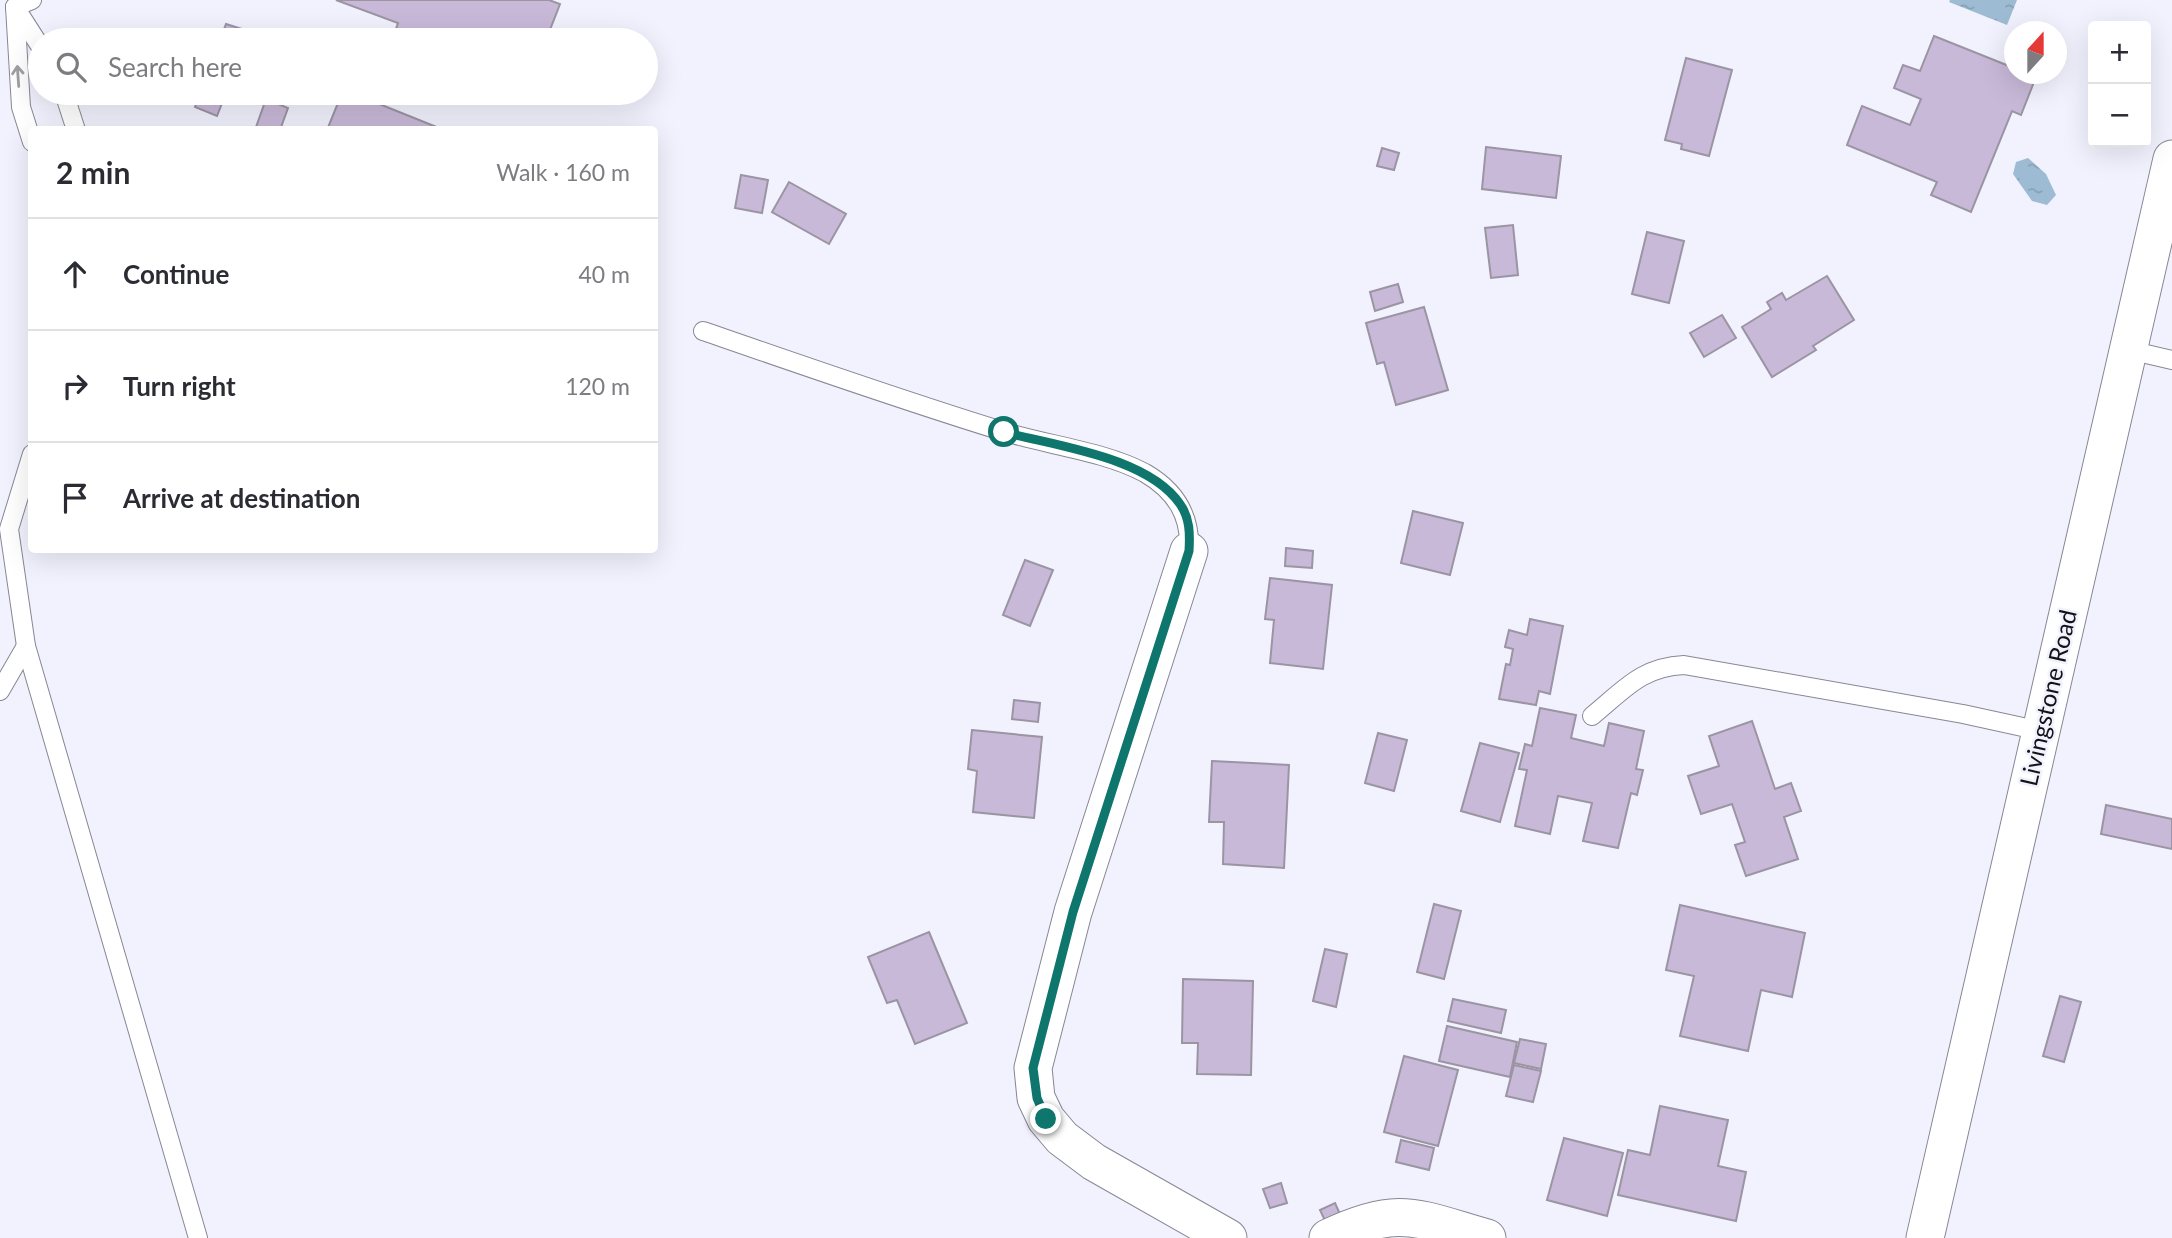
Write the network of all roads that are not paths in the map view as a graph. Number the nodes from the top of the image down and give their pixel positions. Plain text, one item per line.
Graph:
1 (20, 2) edge
2 (32, 28) edge
3 (68, 105) edge
4 (75, 126) edge
5 (28, 129) edge
6 (2172, 159) edge
7 (703, 331) dead end
8 (2129, 349) junction
9 (2172, 360) edge
10 (28, 465) edge
11 (4, 530) edge
12 (1189, 551) joint
13 (26, 646) junction
14 (0, 691) edge
15 (1592, 716) dead end
16 (2041, 731) junction
17 (198, 1238) edge
18 (1228, 1238) edge
19 (1328, 1238) edge
20 (1487, 1238) edge
21 (1925, 1238) edge

1 - 2 lane
5 -> 1 lane
3 - 4 lane
6 - 8 street, Livingstone Road
7 - 12 lane
8 - 9 lane
8 - 16 street, Livingstone Road
10 - 11 lane
11 - 13 lane
12 - 18 street
13 - 14 lane
13 - 17 lane
15 - 16 lane
16 - 21 street, Livingstone Road
19 - 20 street

